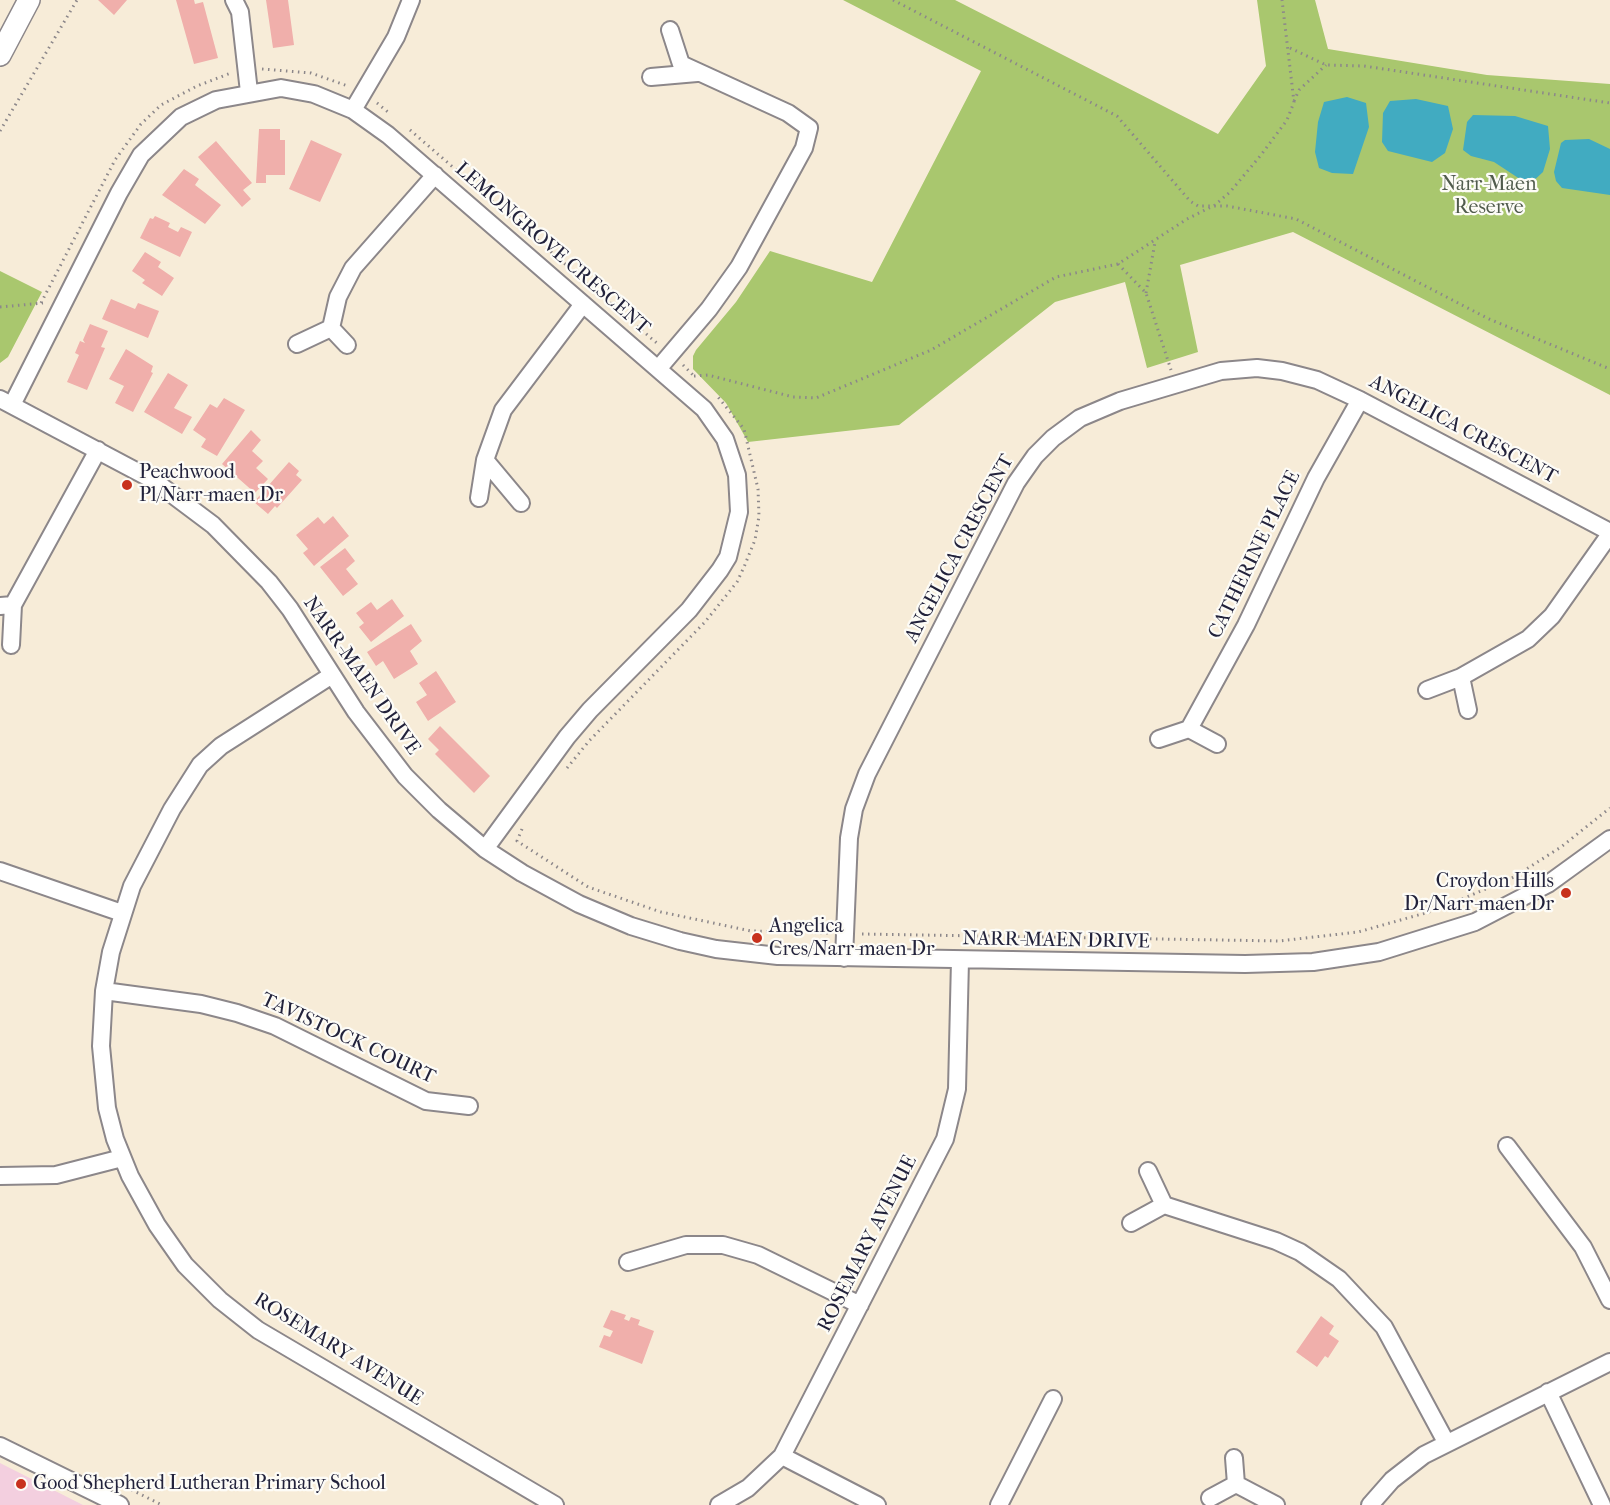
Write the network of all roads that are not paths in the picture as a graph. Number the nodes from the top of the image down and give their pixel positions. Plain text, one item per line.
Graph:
1 (29, 0) edge
2 (234, 0) edge
3 (411, 0) edge
4 (670, 30) dead end
5 (0, 55) edge
6 (698, 73) junction
7 (651, 76) dead end
8 (249, 92) junction
9 (353, 110) junction
10 (435, 175) junction
11 (583, 304) junction
12 (331, 328) junction
13 (297, 344) dead end
14 (347, 345) dead end
15 (658, 369) junction
16 (1360, 400) junction
17 (6, 402) edge
18 (98, 450) junction
19 (485, 460) junction
20 (479, 498) dead end
21 (521, 503) dead end
22 (1610, 533) edge
23 (6, 606) edge
24 (11, 645) dead end
25 (332, 675) junction
26 (1461, 677) junction
27 (1427, 690) dead end
28 (1468, 711) dead end
29 (1189, 729) junction
30 (1159, 739) dead end
31 (1217, 744) dead end
32 (1610, 839) edge
33 (484, 849) junction
34 (0, 871) edge
35 (122, 913) junction
36 (844, 958) junction
37 (960, 960) junction
38 (104, 992) junction
39 (469, 1106) dead end
40 (1507, 1146) dead end
41 (122, 1158) junction
42 (1148, 1171) dead end
43 (0, 1176) edge
44 (1164, 1205) junction
45 (1131, 1224) dead end
46 (628, 1262) dead end
47 (1610, 1300) edge
48 (860, 1305) junction
49 (1610, 1362) edge
50 (1548, 1392) junction
51 (1053, 1399) dead end
52 (1446, 1442) junction
53 (0, 1446) edge
54 (782, 1456) junction
55 (1234, 1458) dead end
56 (1236, 1484) junction
57 (1210, 1498) dead end
58 (120, 1505) edge
59 (555, 1505) edge
60 (719, 1505) edge
61 (877, 1505) edge
62 (999, 1505) edge
63 (1276, 1505) edge
64 (1370, 1505) edge
65 (1602, 1505) edge

1 - 5 main road
2 - 8 street
3 - 9 street
4 - 6 street
6 - 7 street
6 - 15 street
8 - 9 street, LEMONGROVE CRESCENT
8 - 17 street, LEMONGROVE CRESCENT
9 - 10 street, LEMONGROVE CRESCENT
10 - 11 street, LEMONGROVE CRESCENT
10 - 12 street
11 - 15 street, LEMONGROVE CRESCENT
11 - 19 street
12 - 13 street
12 - 14 street
15 - 33 street, LEMONGROVE CRESCENT
16 - 22 street, ANGELICA CRESCENT
16 - 29 street, CATHERINE PLACE
16 - 36 street, ANGELICA CRESCENT
17 - 18 street, NARR-MAEN DRIVE
18 - 23 street
18 - 25 street, NARR-MAEN DRIVE
19 - 20 street
19 - 21 street
22 - 26 street
23 - 24 street
25 - 33 street, NARR-MAEN DRIVE
25 - 35 street, ROSEMARY AVENUE
26 - 27 street
26 - 28 street
29 - 30 street
29 - 31 street
32 - 37 street, NARR-MAEN DRIVE
33 - 36 street, NARR-MAEN DRIVE
34 - 35 street
35 - 38 street, ROSEMARY AVENUE
36 - 37 street, NARR-MAEN DRIVE
37 - 48 street, ROSEMARY AVENUE
38 - 39 street, TAVISTOCK COURT
38 - 41 street, ROSEMARY AVENUE
40 - 47 street
41 - 43 street
41 - 59 street, ROSEMARY AVENUE
42 - 44 street
44 - 45 street
44 - 52 street
46 - 48 street
48 - 54 street, ROSEMARY AVENUE
49 - 50 street
50 - 52 street
50 - 65 street
51 - 62 street
52 - 64 street
53 - 58 street
54 - 60 street, ROSEMARY AVENUE
54 - 61 street
55 - 56 street
56 - 57 street
56 - 63 street

